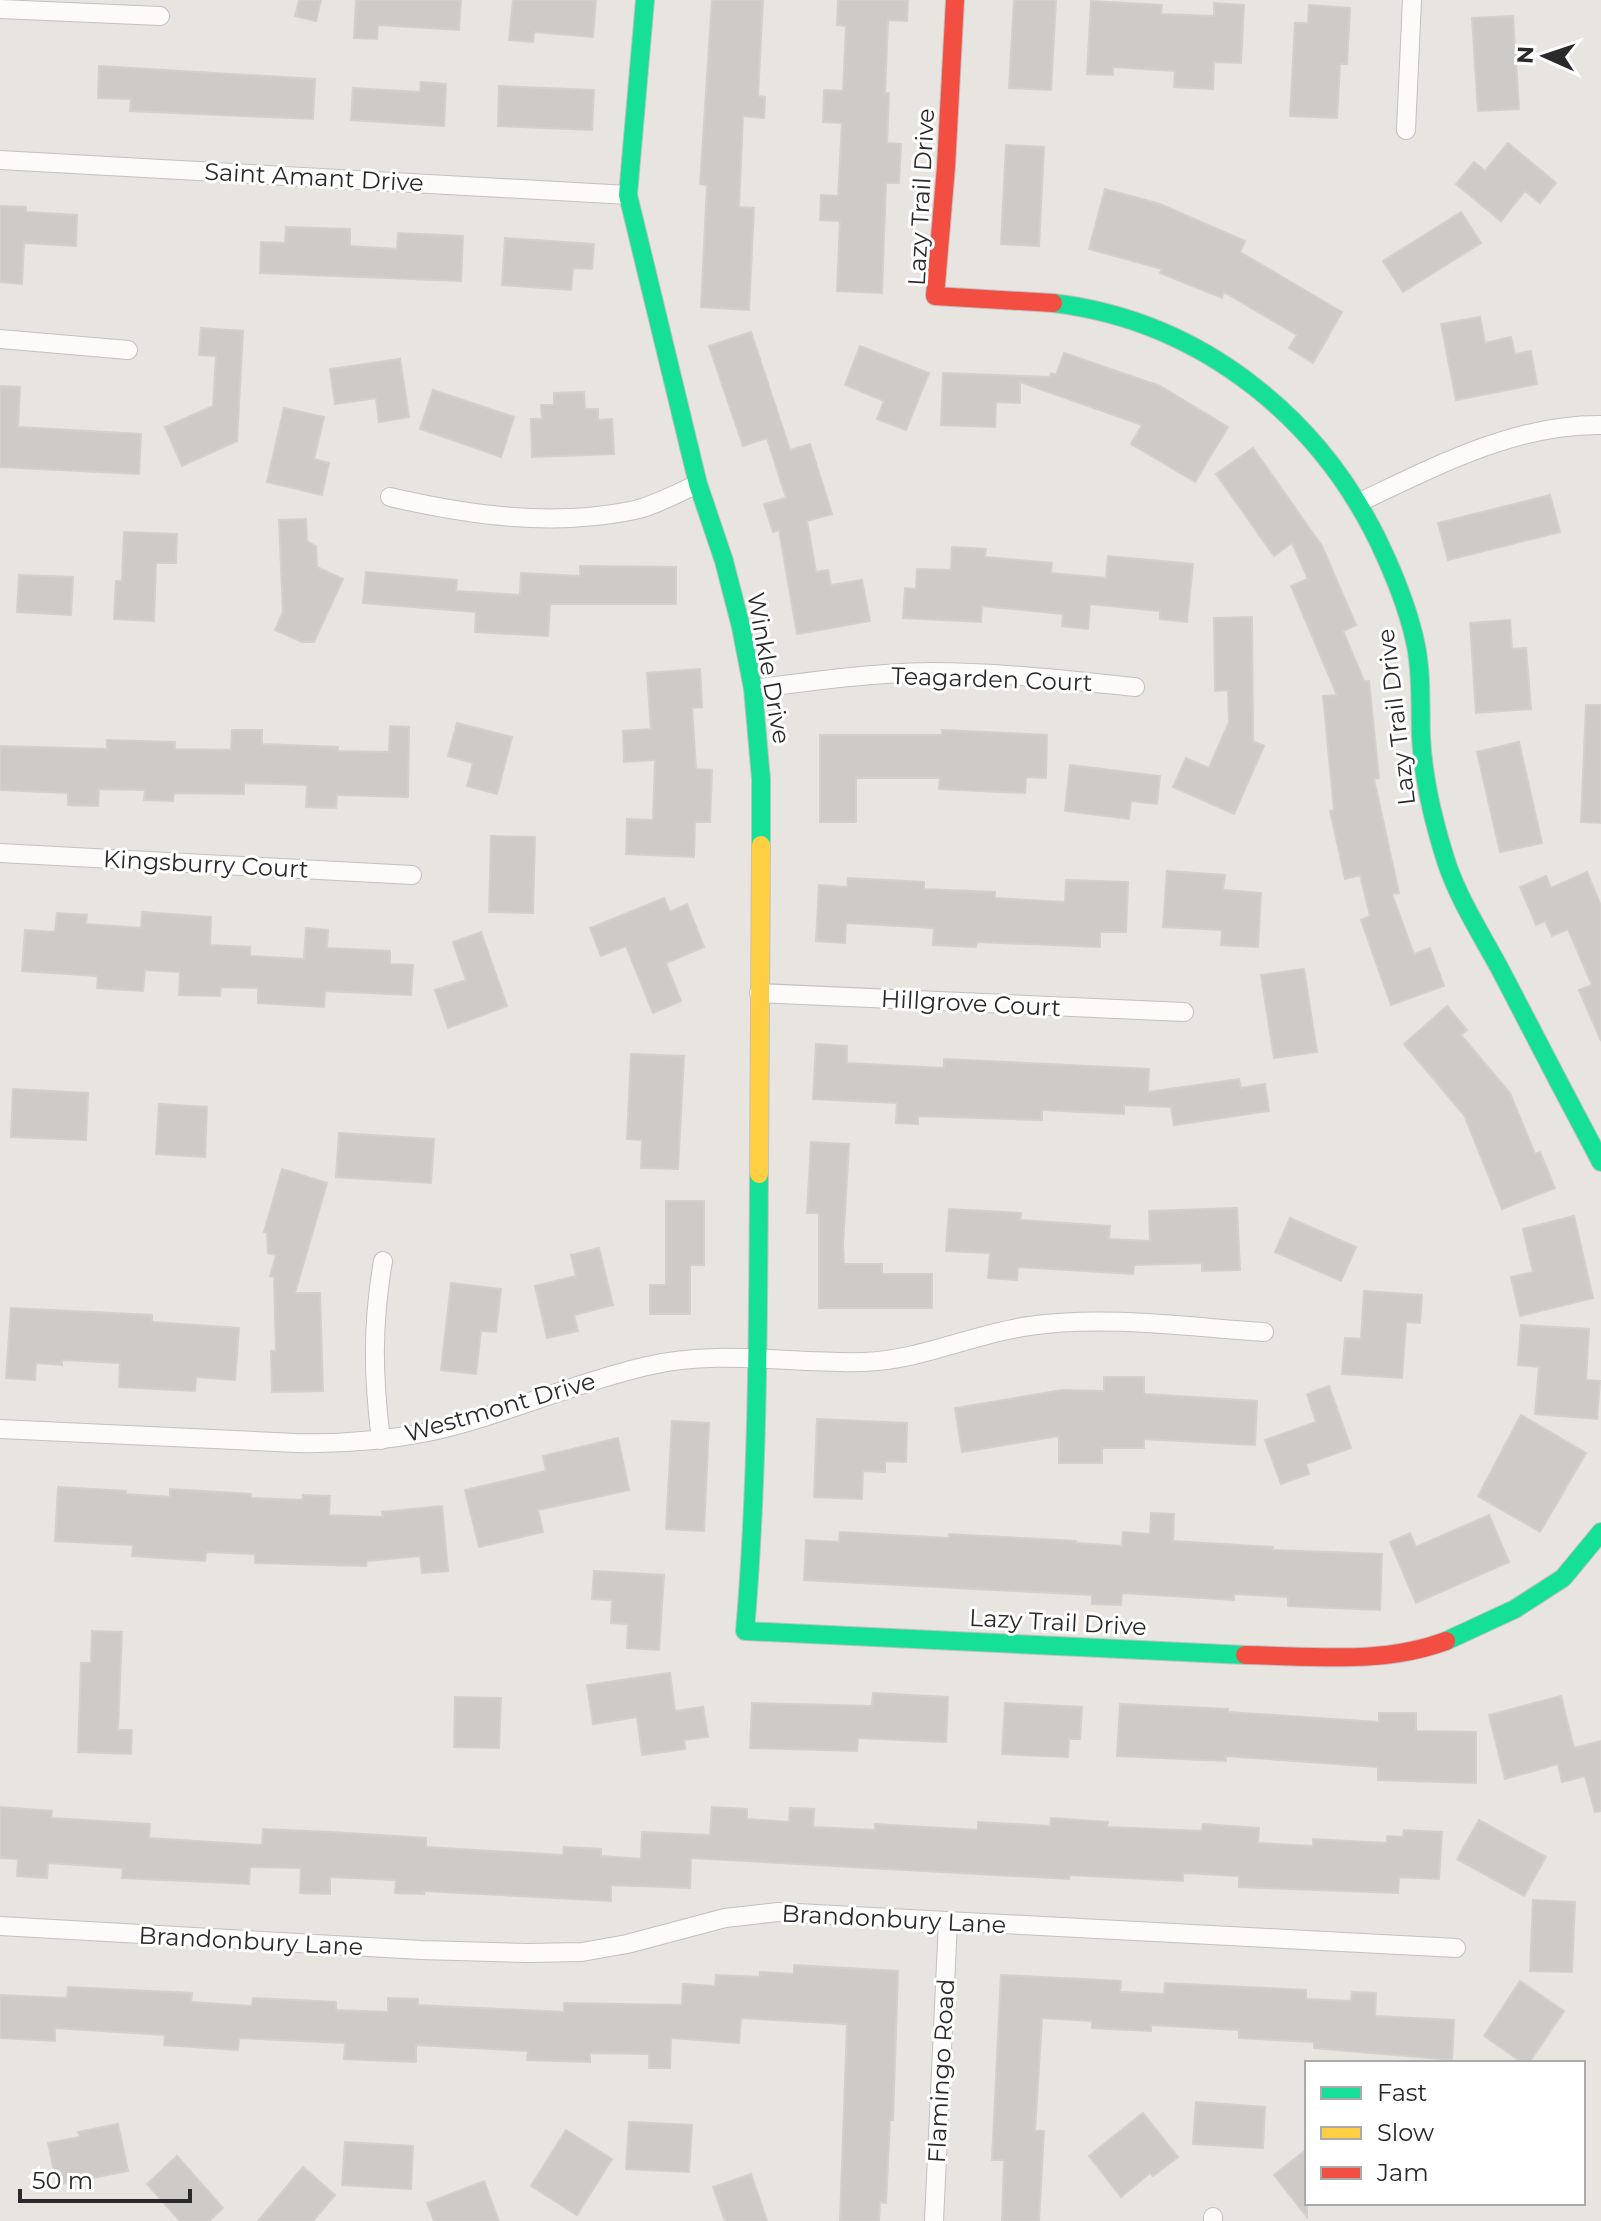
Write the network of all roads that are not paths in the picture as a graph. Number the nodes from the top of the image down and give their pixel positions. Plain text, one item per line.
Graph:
1 (645, 0) edge
2 (955, 0) edge
3 (1412, 0) edge
4 (0, 9) edge
5 (160, 16) dead end
6 (1406, 130) dead end
7 (0, 160) edge
8 (628, 195) junction
9 (0, 339) edge
10 (128, 350) dead end
11 (1601, 425) edge
12 (698, 484) junction
13 (390, 497) dead end
14 (1360, 502) junction
15 (1135, 687) dead end
16 (753, 689) junction
17 (0, 853) edge
18 (412, 875) dead end
19 (759, 993) junction
20 (1184, 1012) dead end
21 (1601, 1162) edge
22 (383, 1261) dead end
23 (1264, 1332) dead end
24 (758, 1358) junction
25 (0, 1429) edge
26 (381, 1440) junction
27 (1601, 1532) edge
28 (948, 1921) junction
29 (0, 1926) edge
30 (1456, 1948) dead end
31 (934, 2221) edge

1 - 8 street, Winkle Drive
2 - 14 street, Lazy Trail Drive
3 - 6 street
4 - 5 street
7 - 8 street, Saint Amant Drive
8 - 12 street, Winkle Drive
9 - 10 street
11 - 14 street
12 - 13 street
12 - 16 street, Winkle Drive
14 - 21 street, Lazy Trail Drive
15 - 16 street, Teagarden Court
16 - 19 street, Winkle Drive
17 - 18 street, Kingsburry Court
19 - 20 street, Hillgrove Court
19 - 24 street, Winkle Drive
22 - 26 street
23 - 24 street, Westmont Drive
24 - 26 street, Westmont Drive
24 - 27 street, Lazy Trail Drive
25 - 26 street, Westmont Drive
28 - 29 street, Brandonbury Lane
28 - 30 street, Brandonbury Lane
28 - 31 street, Flamingo Road

